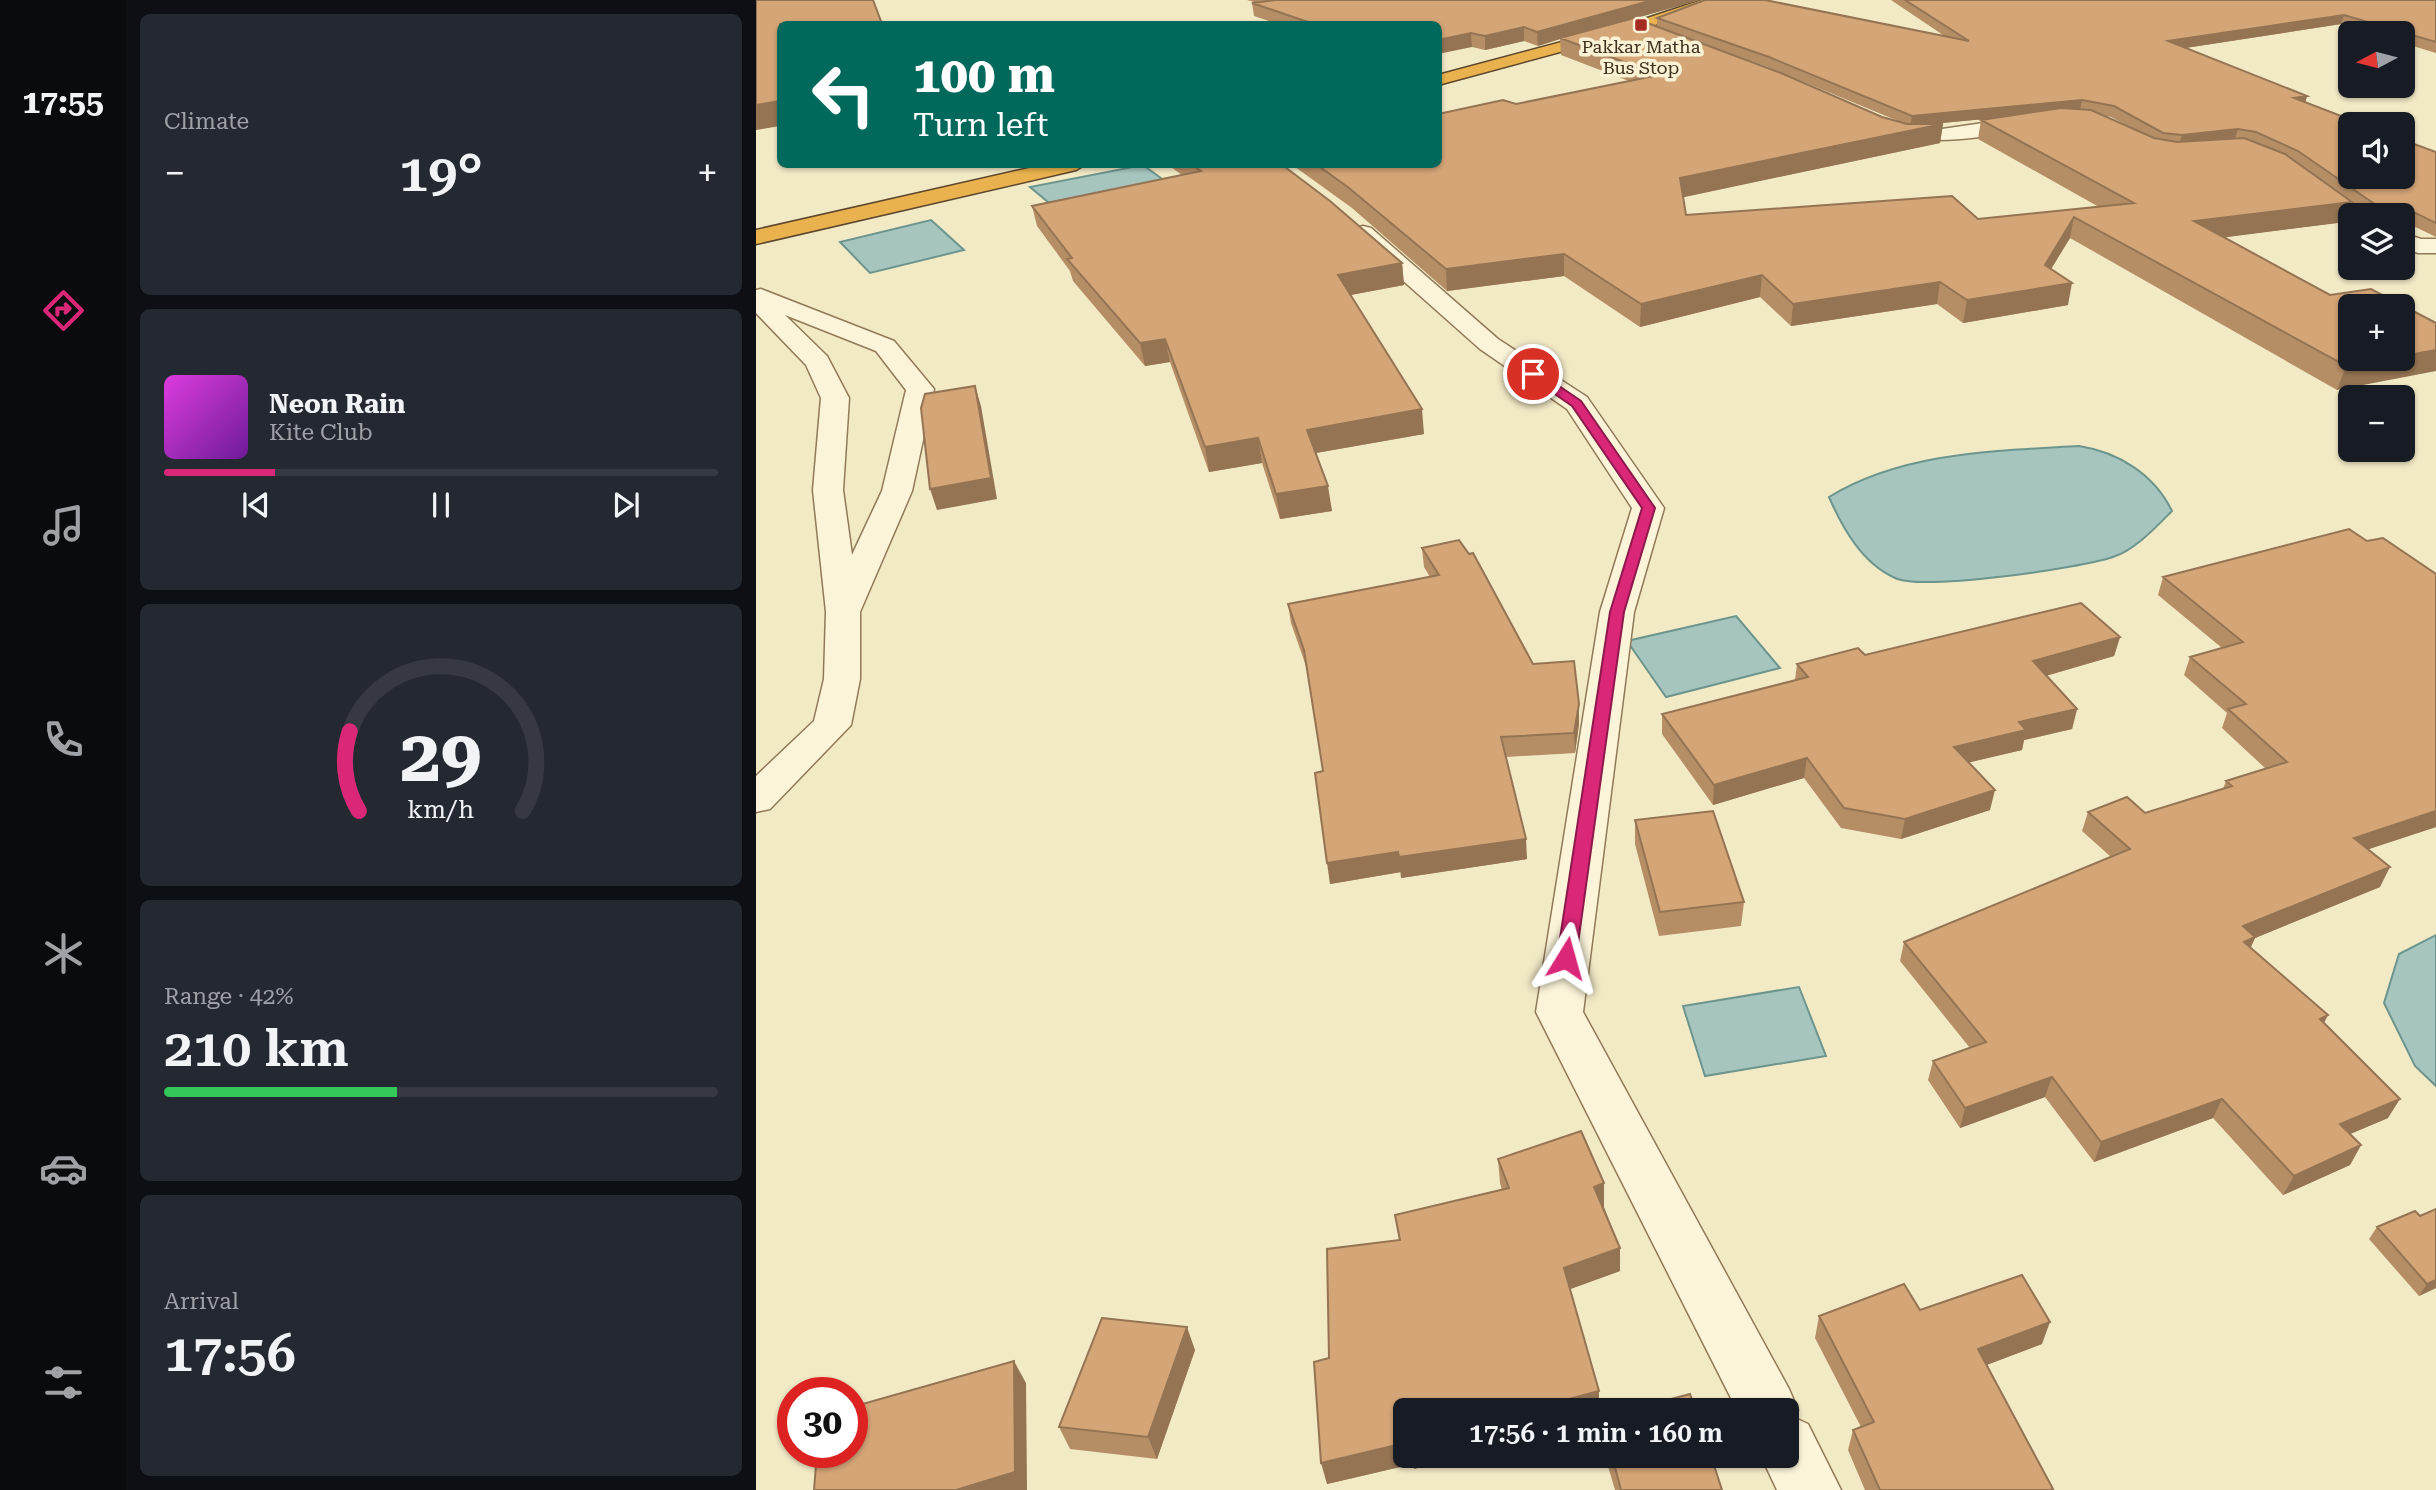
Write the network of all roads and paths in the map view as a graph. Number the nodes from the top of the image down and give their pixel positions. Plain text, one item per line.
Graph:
1 (1689, 0) edge
2 (1717, 0) edge
3 (1635, 27) junction
4 (1660, 36) edge
5 (1442, 68) edge
6 (1442, 79) edge
7 (2048, 120) edge
8 (1873, 121) edge
9 (995, 168) edge
10 (1058, 168) edge
11 (2289, 170) edge
12 (2338, 203) edge
13 (1332, 208) edge
14 (756, 221) edge
15 (756, 237) edge
16 (2415, 245) edge
17 (2436, 246) edge
18 (756, 297) edge
19 (842, 612) junction
20 (756, 799) edge
21 (1763, 1398) edge
22 (1799, 1468) edge
23 (1810, 1490) edge

1 - 5 highway
2 - 3 highway
3 - 4 street
3 - 6 highway
7 - 8 street
9 - 14 highway
10 - 15 highway
11 - 12 street
13 - 21 street
16 - 17 street
18 - 19 street
18 - 19 street
19 - 20 street
22 - 23 street

